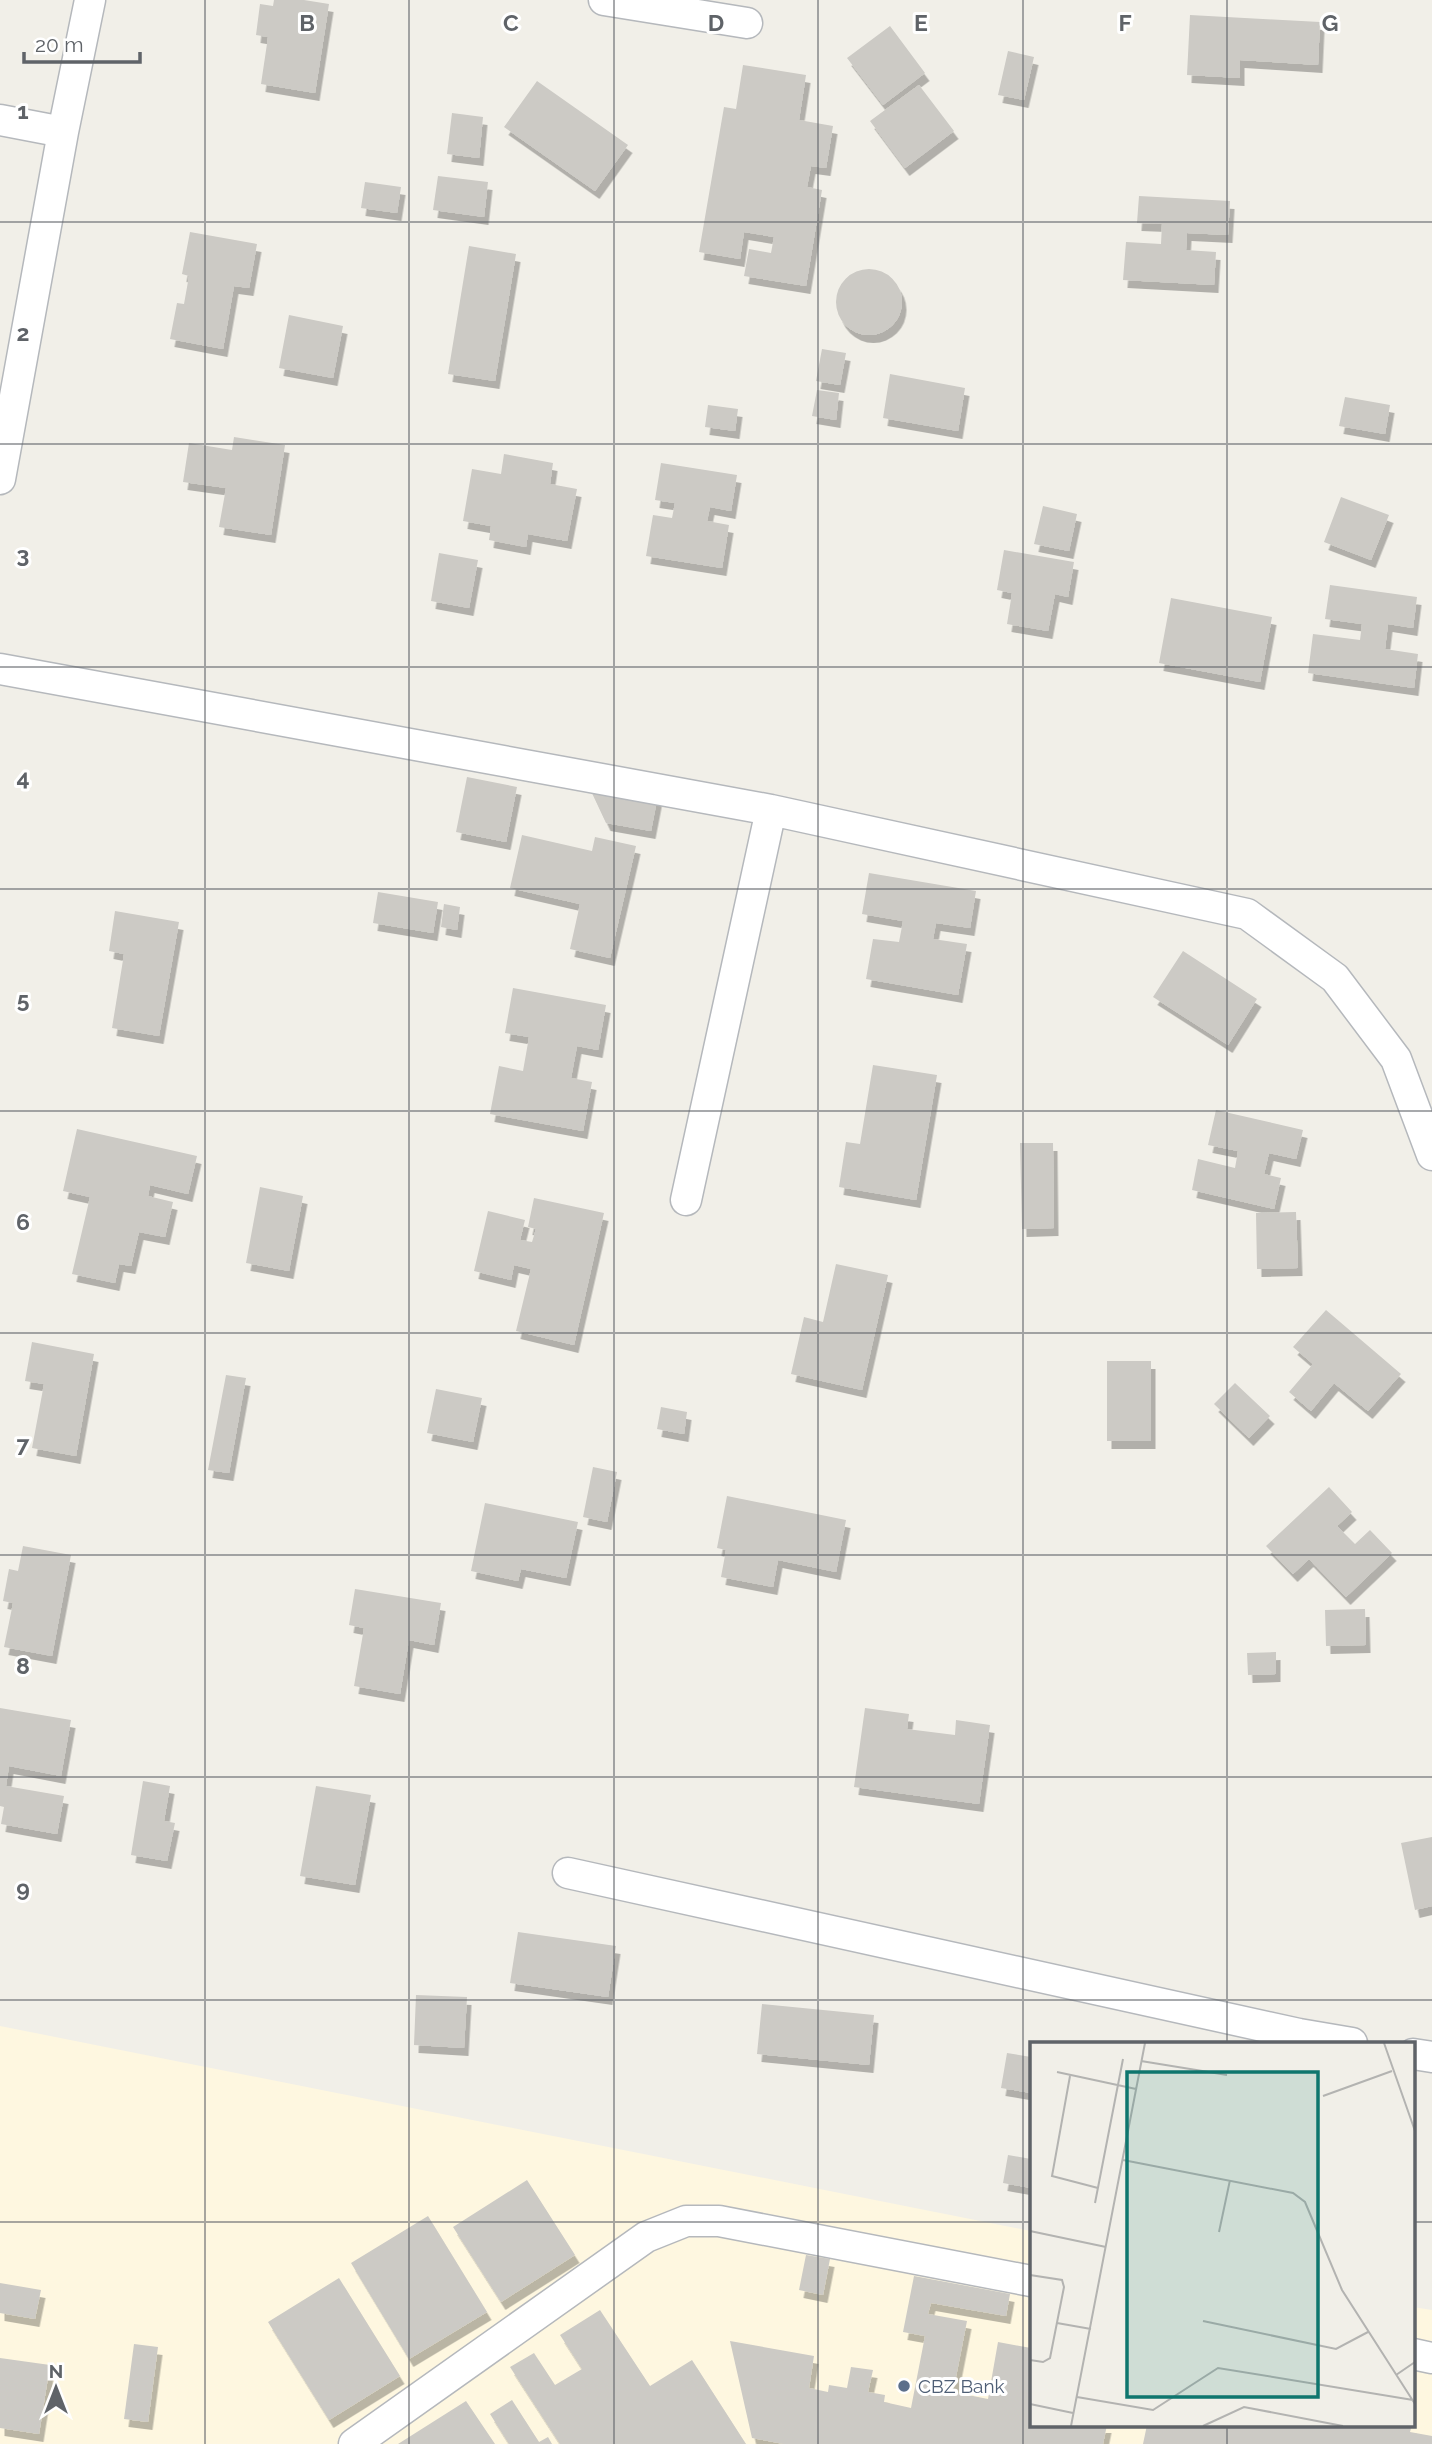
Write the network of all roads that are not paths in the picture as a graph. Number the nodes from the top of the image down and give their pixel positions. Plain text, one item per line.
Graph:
1 (90, 0) edge
2 (604, 0) edge
3 (747, 23) dead end
4 (0, 120) edge
5 (63, 132) junction
6 (0, 479) edge
7 (0, 669) edge
8 (771, 810) junction
9 (1432, 1155) edge
10 (686, 1200) dead end
11 (568, 1873) dead end
12 (1346, 2042) edge
13 (1414, 2054) edge
14 (1432, 2057) edge
15 (1030, 2281) edge
16 (1414, 2354) edge
17 (1432, 2358) edge
18 (354, 2444) edge

1 - 5 street
2 - 3 street
4 - 5 street
5 - 6 street
7 - 8 street
8 - 9 street
8 - 10 street
11 - 12 street
13 - 14 street
15 - 18 street
16 - 17 street

